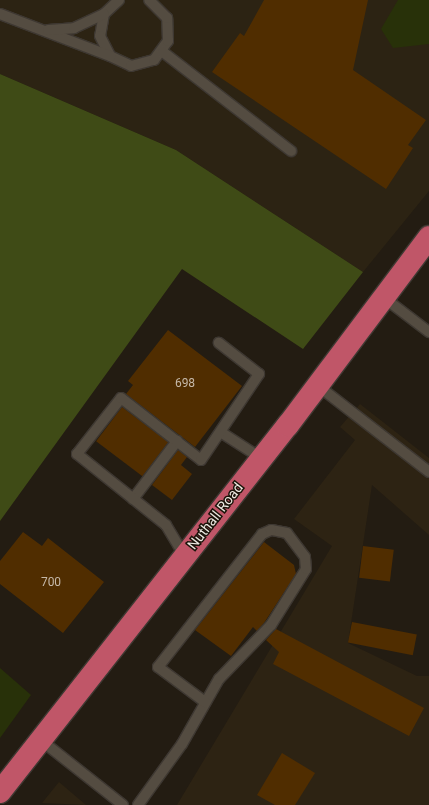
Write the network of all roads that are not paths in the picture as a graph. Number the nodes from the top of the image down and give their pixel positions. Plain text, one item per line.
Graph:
1 (119, 0) edge
2 (149, 0) edge
3 (0, 14) edge
4 (104, 14) junction
5 (48, 30) junction
6 (162, 52) junction
7 (110, 56) junction
8 (291, 151) dead end
9 (429, 237) edge
10 (383, 297) junction
11 (429, 332) edge
12 (219, 343) dead end
13 (318, 384) junction
14 (222, 433) junction
15 (177, 441) junction
16 (261, 458) junction
17 (429, 472) edge
18 (133, 499) junction
19 (184, 555) junction
20 (205, 702) junction
21 (42, 741) junction
22 (0, 792) edge
23 (123, 805) edge
24 (138, 805) edge

1 - 4 lane
2 - 6 lane
3 - 5 lane
4 - 5 lane
4 - 7 lane
5 - 7 lane
6 - 7 lane
6 - 8 lane
9 - 10 highway, Nuthall Road
10 - 11 lane
10 - 13 highway, Nuthall Road
12 - 14 lane
13 - 16 highway, Nuthall Road
13 - 17 lane
14 - 15 lane
14 - 16 lane
15 - 18 lane
15 - 18 lane
16 - 19 highway, Nuthall Road
18 - 19 lane
19 - 21 highway, Nuthall Road
20 - 20 lane
20 - 24 lane
21 - 22 highway, Nuthall Road
21 - 23 lane

